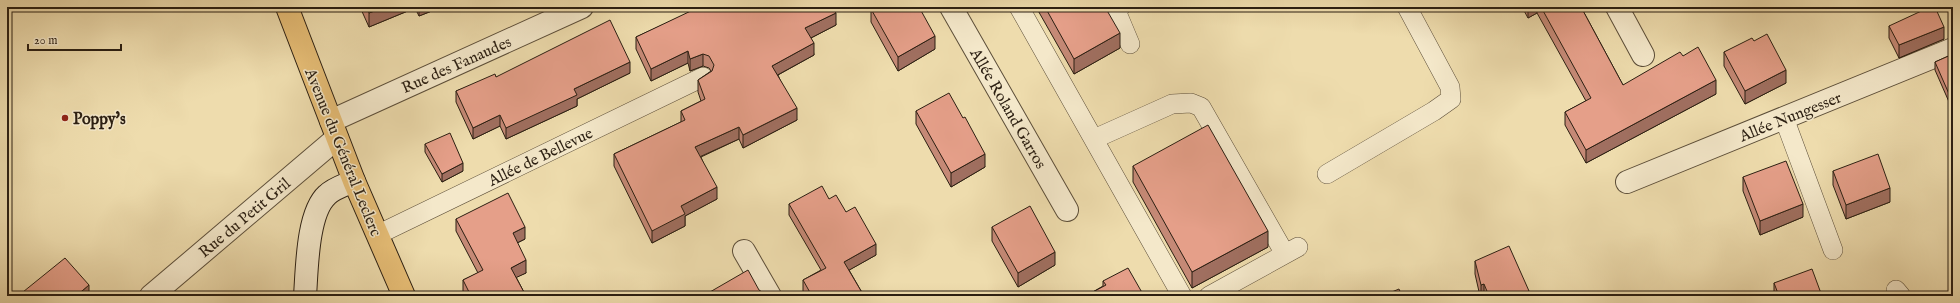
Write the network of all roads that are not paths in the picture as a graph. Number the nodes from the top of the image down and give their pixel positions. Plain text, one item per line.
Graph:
1 (287, 7) edge
2 (582, 7) edge
3 (951, 7) edge
4 (1020, 7) edge
5 (1120, 7) edge
6 (1407, 7) edge
7 (1617, 7) edge
8 (1130, 44) dead end
9 (1953, 49) edge
10 (1642, 55) dead end
11 (703, 77) edge
12 (1784, 118) junction
13 (334, 130) junction
14 (1094, 139) junction
15 (1327, 174) dead end
16 (354, 181) junction
17 (1627, 182) dead end
18 (1067, 210) dead end
19 (377, 235) junction
20 (1833, 250) dead end
21 (744, 251) dead end
22 (151, 296) edge
23 (305, 296) edge
24 (404, 296) edge
25 (770, 296) edge
26 (1182, 296) edge
27 (1209, 296) edge

1 - 13 main road, Avenue du Général Leclerc
2 - 13 street, Rue des Fanaudes
3 - 18 street, Allée Roland Garros
4 - 14 lane
5 - 8 lane
6 - 15 lane
7 - 10 street
9 - 12 street, Allée Nungesser
11 - 19 lane, Allée de Bellevue
12 - 17 street, Allée Nungesser
12 - 20 lane
13 - 16 main road, Avenue du Général Leclerc
13 - 22 street, Rue du Petit Gril
14 - 26 lane
14 - 27 lane
16 - 19 main road, Avenue du Général Leclerc
16 - 23 street
19 - 24 main road, Avenue du Général Leclerc
21 - 25 street

